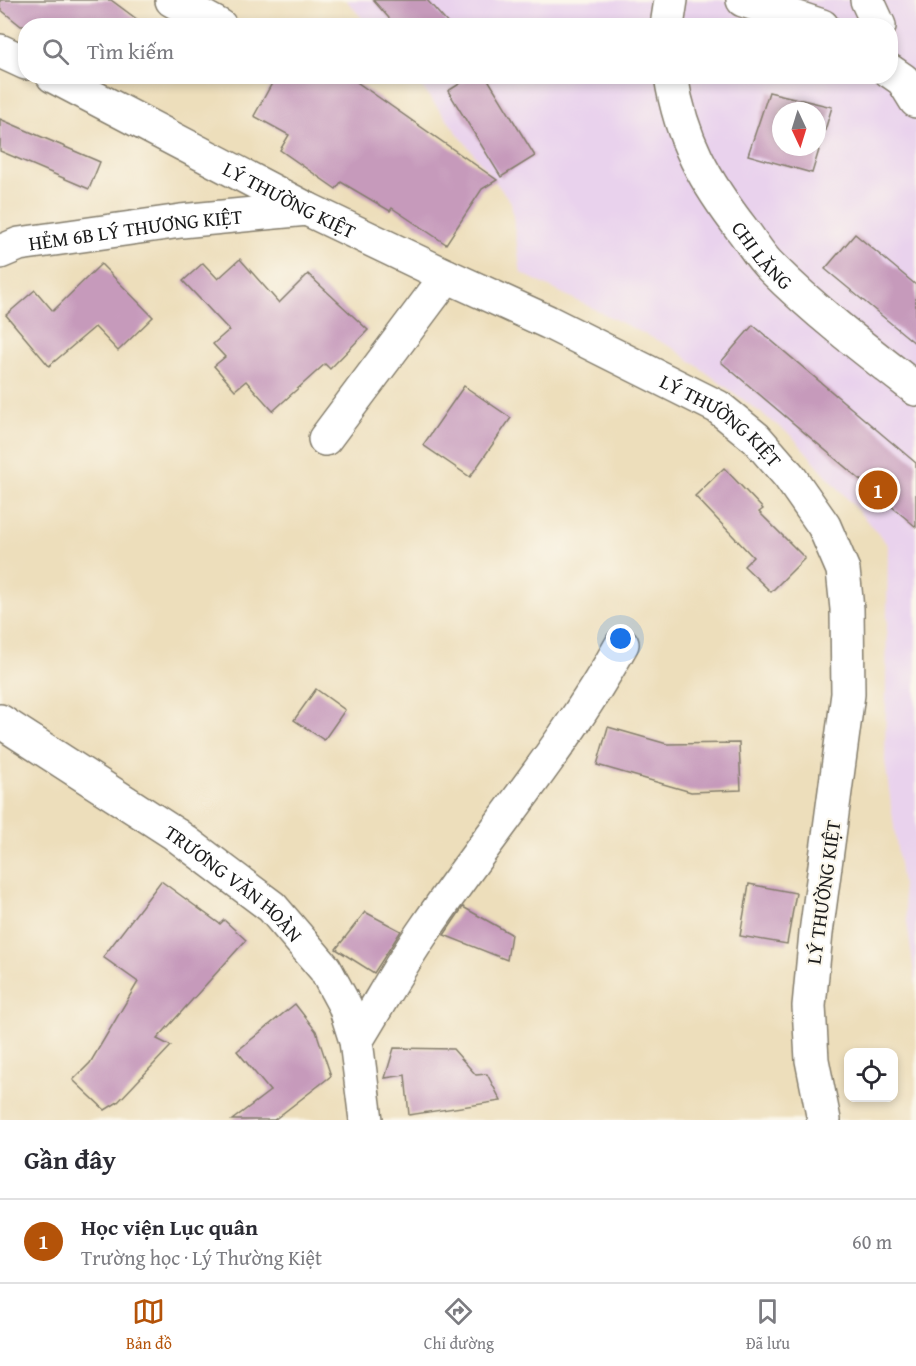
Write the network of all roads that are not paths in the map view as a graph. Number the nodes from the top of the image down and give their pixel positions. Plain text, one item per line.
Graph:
1 (172, 0) edge
2 (671, 0) edge
3 (743, 0) edge
4 (867, 0) edge
5 (205, 18) edge
6 (668, 18) edge
7 (798, 18) edge
8 (875, 18) edge
9 (0, 51) edge
10 (18, 59) edge
11 (68, 84) edge
12 (673, 84) edge
13 (308, 209) junction
14 (0, 252) edge
15 (447, 276) junction
16 (916, 389) edge
17 (325, 439) dead end
18 (622, 644) dead end
19 (0, 721) edge
20 (356, 1041) junction
21 (815, 1118) edge
22 (366, 1120) edge

1 - 5 street
2 - 6 street
3 - 7 street
4 - 8 street
9 - 10 street
11 - 13 street, LÝ THƯỜNG KIỆT
12 - 16 street, CHI LĂNG
13 - 14 street, HẺM 6B LÝ THƯƠNG KIỆT
13 - 15 street, LÝ THƯỜNG KIỆT
15 - 17 street
15 - 21 street, LÝ THƯỜNG KIỆT
18 - 20 street
19 - 20 street, TRƯƠNG VĂN HOÀN
20 - 22 street, TRƯƠNG VĂN HOÀN

